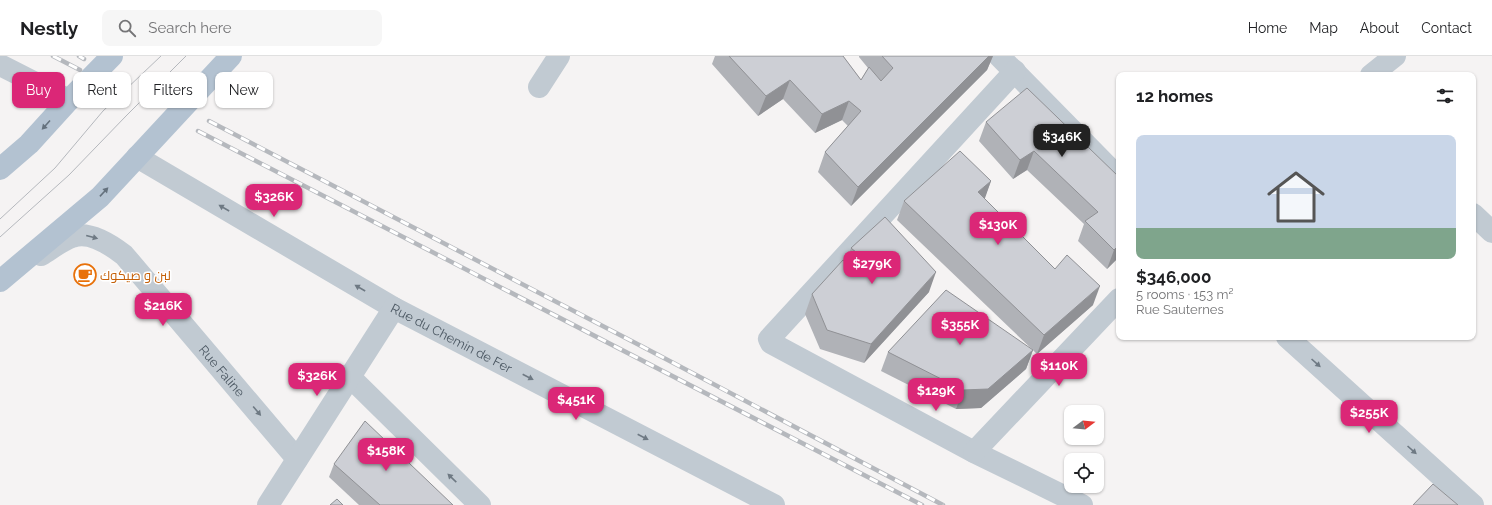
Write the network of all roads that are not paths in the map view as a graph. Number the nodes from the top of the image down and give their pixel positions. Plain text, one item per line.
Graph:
1 (112, 56) edge
2 (231, 56) edge
3 (558, 56) edge
4 (999, 56) edge
5 (1395, 56) edge
6 (0, 65) edge
7 (1015, 71) junction
8 (1375, 72) edge
9 (538, 88) dead end
10 (69, 100) junction
11 (137, 157) junction
12 (0, 169) edge
13 (1116, 175) edge
14 (1476, 217) edge
15 (1492, 232) edge
16 (4, 278) edge
17 (1116, 302) edge
18 (394, 308) junction
19 (1290, 340) edge
20 (350, 377) junction
21 (974, 452) junction
22 (297, 459) junction
23 (268, 505) edge
24 (480, 505) edge
25 (774, 505) edge
26 (1082, 505) edge
27 (1473, 505) edge

1 - 10 main road
2 - 11 main road
3 - 9 street
4 - 7 street
5 - 8 street
6 - 10 street
7 - 13 street
7 - 21 street
10 -> 12 main road
16 -> 11 main road
18 -> 11 street, Rue du Chemin de Fer
14 - 15 street
16 -> 22 street, Rue Faline
17 - 21 street
18 - 20 street
18 -> 25 street, Rue du Chemin de Fer
19 -> 27 street
20 - 22 street
24 -> 20 street
21 - 26 street
22 - 23 street

